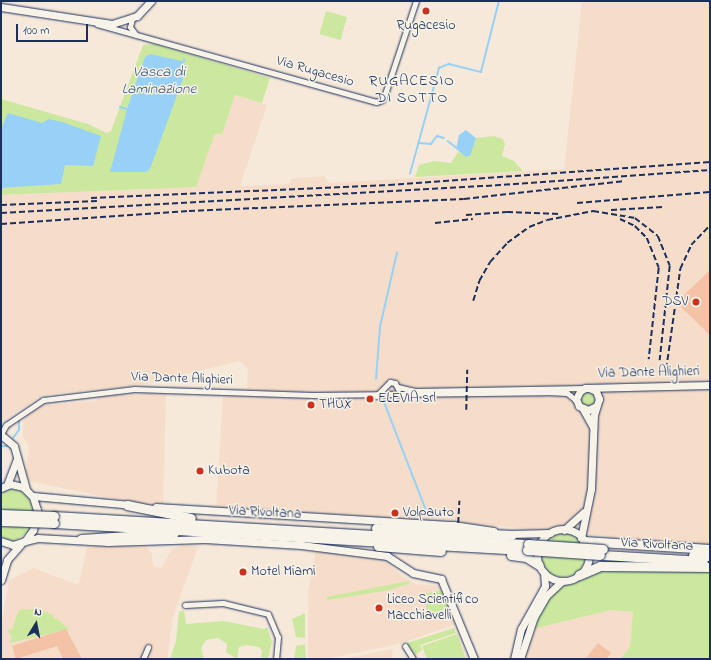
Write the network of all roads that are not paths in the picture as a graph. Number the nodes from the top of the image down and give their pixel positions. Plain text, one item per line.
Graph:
1 (150, 1) edge
2 (416, 1) edge
3 (1, 7) edge
4 (76, 19) junction
5 (131, 22) junction
6 (139, 36) junction
7 (710, 385) edge
8 (398, 387) junction
9 (587, 388) junction
10 (385, 389) junction
11 (546, 390) junction
12 (710, 390) edge
13 (460, 392) junction
14 (396, 393) junction
15 (388, 394) junction
16 (376, 396) junction
17 (599, 397) junction
18 (576, 401) junction
19 (596, 406) junction
20 (583, 409) junction
21 (593, 427) junction
22 (1, 435) edge
23 (17, 458) junction
24 (4, 487) edge
25 (26, 489) junction
26 (33, 496) junction
27 (127, 505) junction
28 (587, 506) junction
29 (1, 514) edge
30 (54, 519) junction
31 (1, 521) edge
32 (282, 528) junction
33 (303, 529) junction
34 (564, 530) junction
35 (243, 532) junction
36 (550, 533) junction
37 (289, 535) junction
38 (512, 535) junction
39 (81, 539) junction
40 (582, 539) junction
41 (1, 541) edge
42 (23, 542) junction
43 (528, 547) junction
44 (710, 549) edge
45 (603, 552) junction
46 (710, 556) edge
47 (710, 562) edge
48 (539, 565) junction
49 (710, 567) edge
50 (544, 573) junction
51 (579, 575) junction
52 (1, 580) edge
53 (562, 581) junction
54 (185, 605) dead end
55 (405, 646) dead end
56 (148, 647) dead end
57 (142, 659) edge
58 (276, 659) edge
59 (413, 659) edge
60 (474, 659) edge
61 (514, 659) edge
62 (520, 659) edge

1 - 5 street
2 - 6 street, Via Rugacesio
3 - 4 street
4 - 5 street
4 - 6 street, Via Rugacesio
5 - 6 street
7 - 9 street, Via Dante Alighieri
8 - 10 street
8 - 13 street, Via Dante Alighieri
8 - 14 street
9 - 11 street, Via Dante Alighieri
9 - 17 street
9 - 18 street
10 - 15 street
10 - 16 street
11 - 13 street, Via Dante Alighieri
11 - 18 street, Via Dante Alighieri
12 - 17 street, Via Dante Alighieri
13 - 14 street, Via Dante Alighieri
14 - 15 street, Via Dante Alighieri
15 - 16 street, Via Dante Alighieri
16 - 22 street, Via Dante Alighieri
17 - 19 street
18 - 20 street
19 - 20 street
19 - 21 street
20 - 21 street
21 - 28 street
22 - 23 street
23 - 24 street
23 - 25 street
24 - 25 street
25 - 26 street
26 - 27 street
26 - 42 street
27 - 32 highway
27 - 38 street
28 - 34 street
28 - 40 street
29 - 30 highway, Via Rivoltana, bridge
30 - 31 highway, Via Rivoltana, bridge
30 - 32 highway, Via Rivoltana
30 - 35 highway, Via Rivoltana
32 - 33 highway, Via Rivoltana
33 - 38 highway
33 - 43 highway, Via Rivoltana
34 - 36 street
34 - 40 street
35 - 37 highway, Via Rivoltana
35 - 39 highway
36 - 38 street
36 - 48 street
37 - 43 highway, Via Rivoltana
37 - 48 highway
39 - 42 street
39 - 60 street
40 - 44 highway
40 - 51 street
41 - 42 street
42 - 52 street
43 - 45 highway, bridge
45 - 46 highway, Via Rivoltana
45 - 47 highway, Via Rivoltana
48 - 50 street
49 - 51 highway
50 - 53 street
50 - 61 street
51 - 53 street
53 - 62 street
54 - 58 street
55 - 59 street
56 - 57 street

